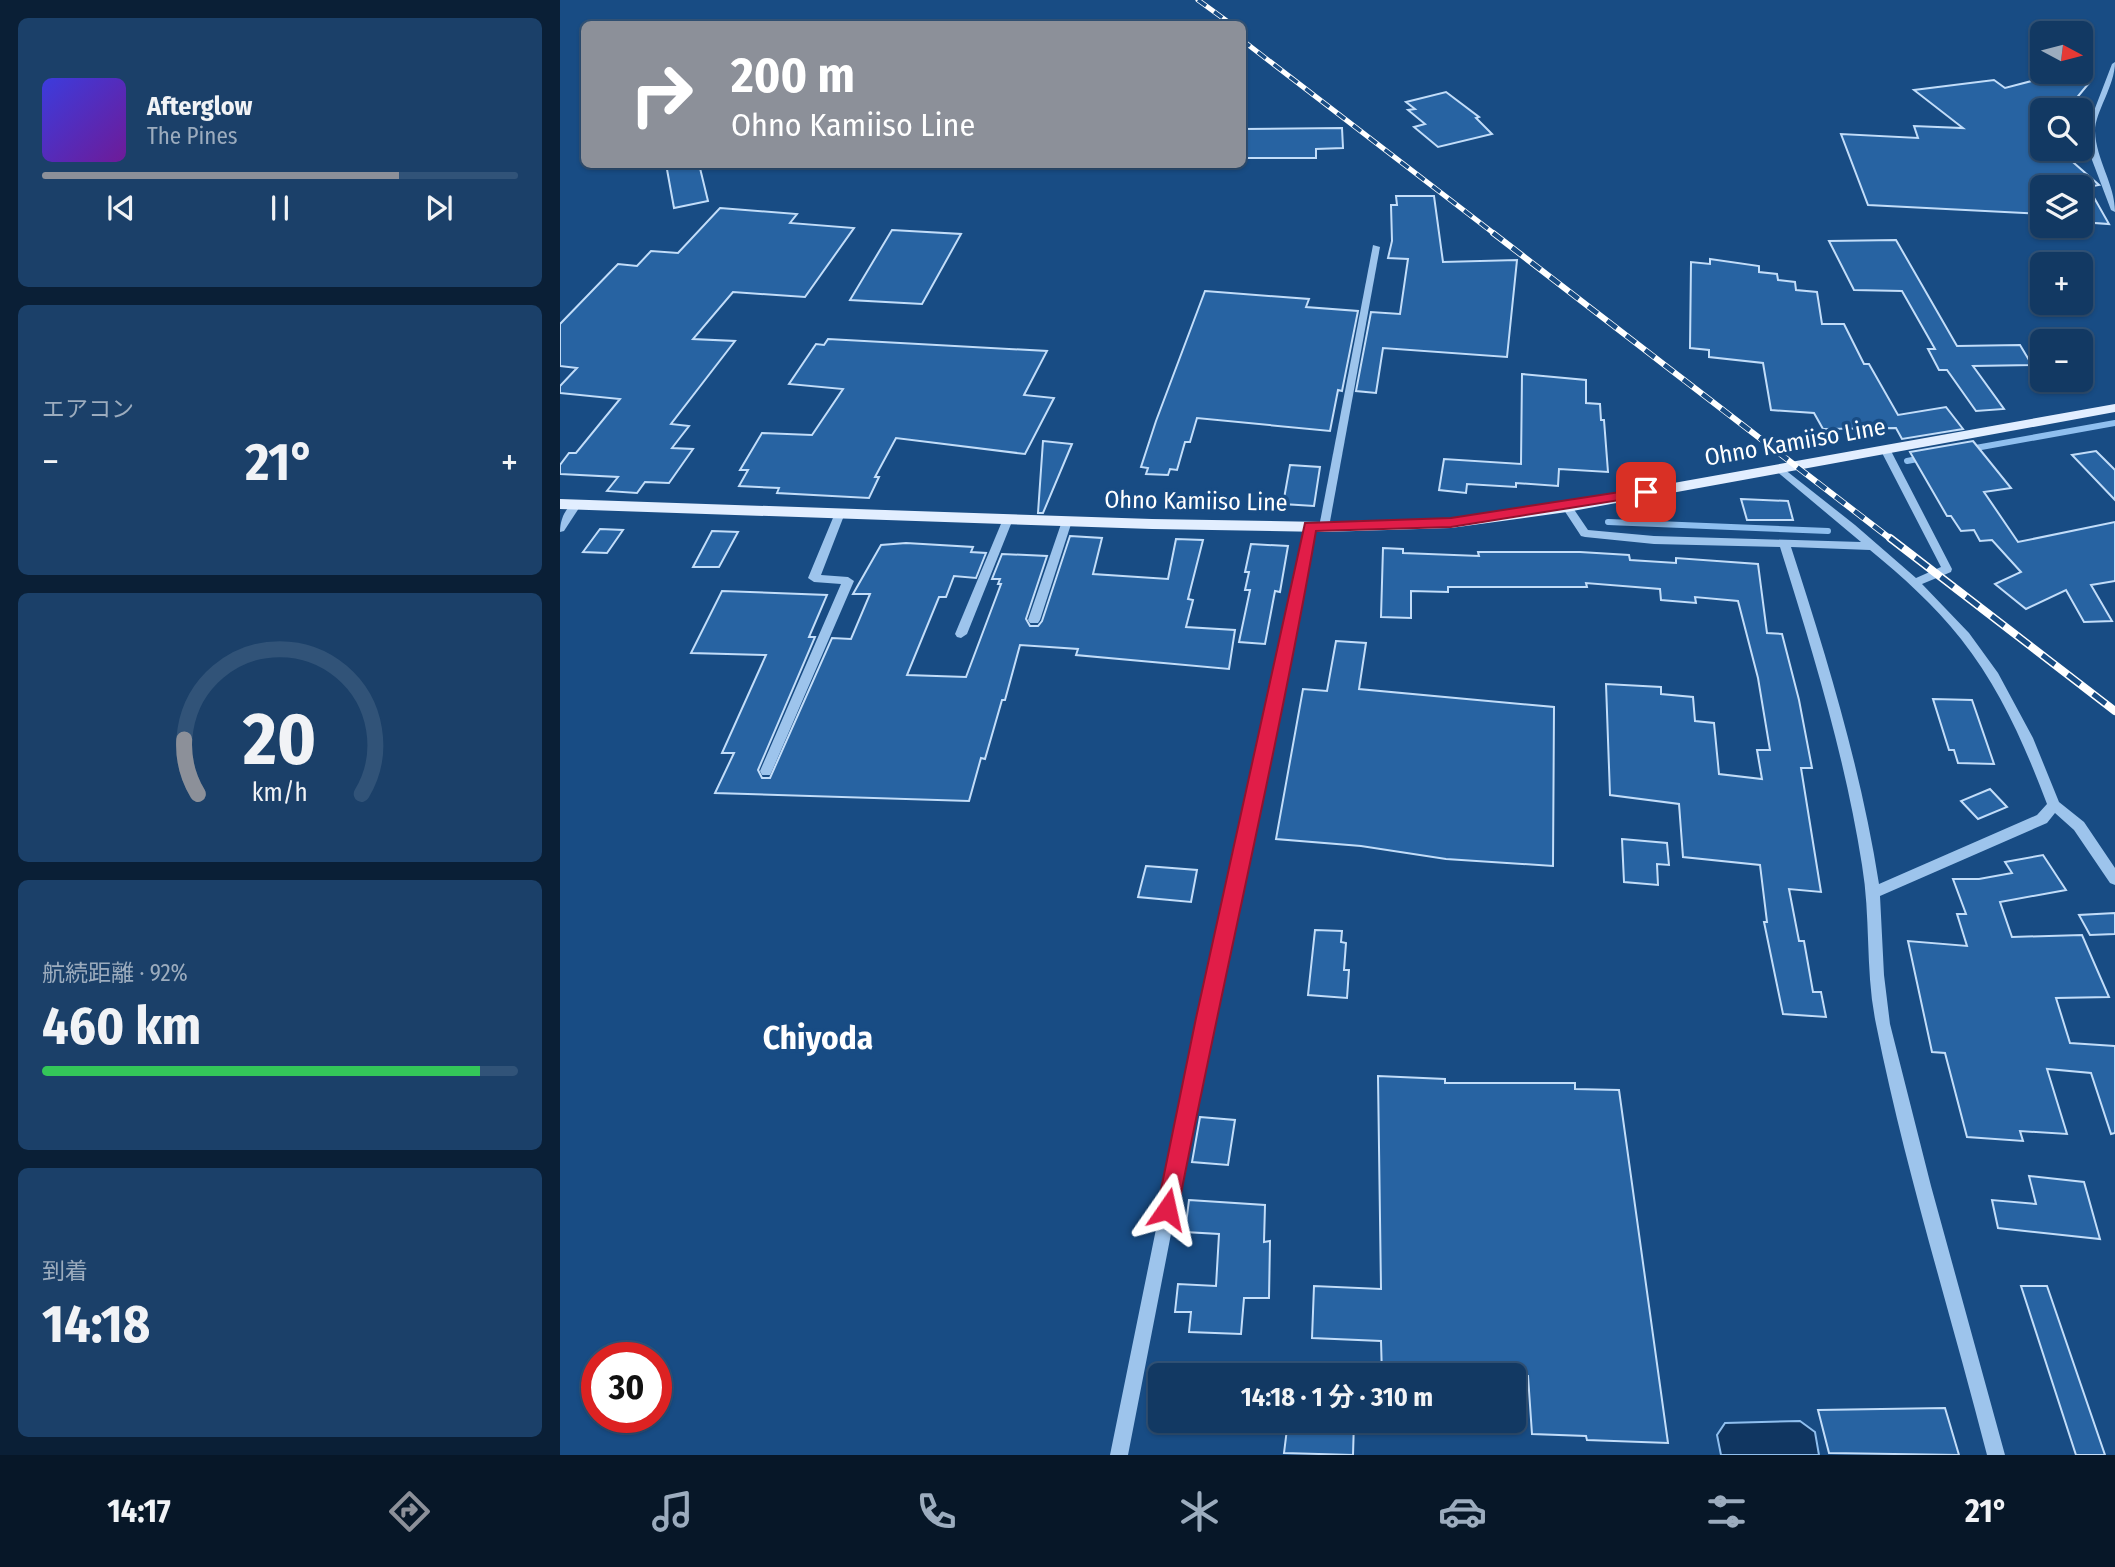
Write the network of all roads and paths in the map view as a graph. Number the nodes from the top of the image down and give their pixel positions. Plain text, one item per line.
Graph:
1 (2115, 64) edge
2 (2115, 209) edge
3 (1376, 247) dead end
4 (2115, 408) edge
5 (1885, 449) junction
6 (1779, 468) junction
7 (560, 504) edge
8 (576, 505) junction
9 (1567, 506) junction
10 (840, 513) junction
11 (1008, 519) junction
12 (1067, 521) junction
13 (1317, 526) junction
14 (560, 528) edge
15 (1784, 543) junction
16 (1870, 546) junction
17 (1913, 583) junction
18 (1034, 620) dead end
19 (961, 634) dead end
20 (766, 771) dead end
21 (2054, 805) junction
22 (2115, 879) edge
23 (1873, 893) junction
24 (1119, 1455) edge
25 (1996, 1455) edge

1 - 2 street
3 - 13 street
4 - 5 main road, Ohno Kamiiso Line
5 - 6 main road, Ohno Kamiiso Line
5 - 17 street
6 - 9 main road, Ohno Kamiiso Line
6 - 16 street
7 - 8 main road, Ohno Kamiiso Line
8 - 10 main road, Ohno Kamiiso Line
8 - 14 street
9 - 13 main road, Ohno Kamiiso Line
9 - 15 street
10 - 11 main road, Ohno Kamiiso Line
10 - 20 street
11 - 12 main road, Ohno Kamiiso Line
11 - 19 street
12 - 13 main road, Ohno Kamiiso Line
12 - 18 street
13 - 24 street
15 - 16 street
15 - 23 street
16 - 17 street
17 - 21 street
21 - 22 street
21 - 23 street
23 - 25 street

